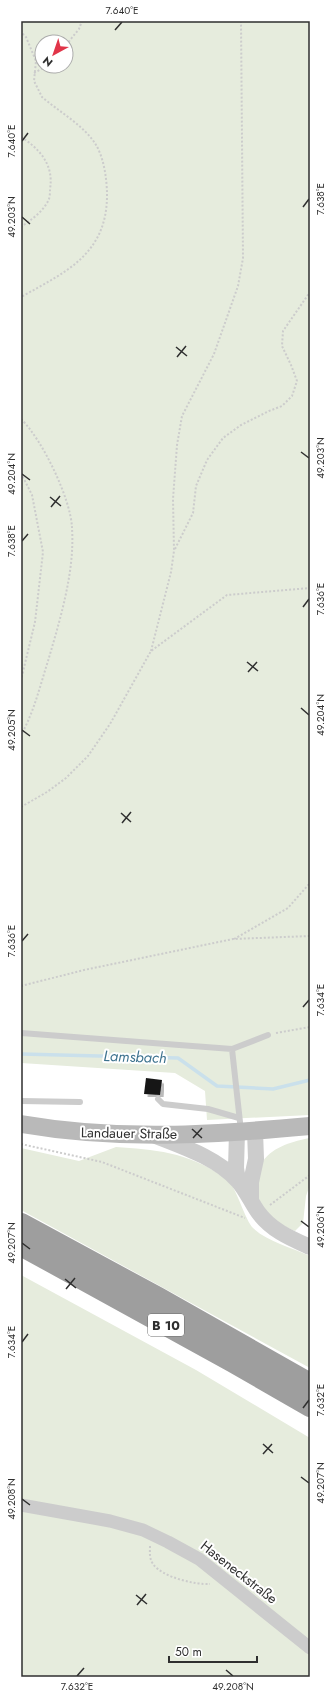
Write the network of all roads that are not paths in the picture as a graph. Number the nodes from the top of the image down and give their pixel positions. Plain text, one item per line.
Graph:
1 (21, 1033) edge
2 (268, 1034) road end
3 (232, 1048) junction
4 (158, 1099) dead end
5 (21, 1101) edge
6 (80, 1102) dead end
7 (21, 1124) edge
8 (310, 1126) edge
9 (243, 1128) junction
10 (154, 1135) junction
11 (238, 1181) junction
12 (255, 1206) junction
13 (21, 1224) edge
14 (21, 1245) edge
15 (310, 1247) edge
16 (310, 1384) edge
17 (310, 1406) edge
18 (24, 1505) edge
19 (310, 1648) edge

1 - 3 lane
2 - 3 lane
3 - 9 lane
4 - 9 lane
5 - 6 lane
7 - 10 main road, Landauer Straße
8 - 9 main road, Landauer Straße
9 - 10 main road, Landauer Straße
9 - 11 street
9 - 12 street
10 - 11 street
11 - 12 street
12 - 15 street
13 - 16 highway, B 10
14 - 17 highway, B 10
18 - 19 street, Haseneckstraße

